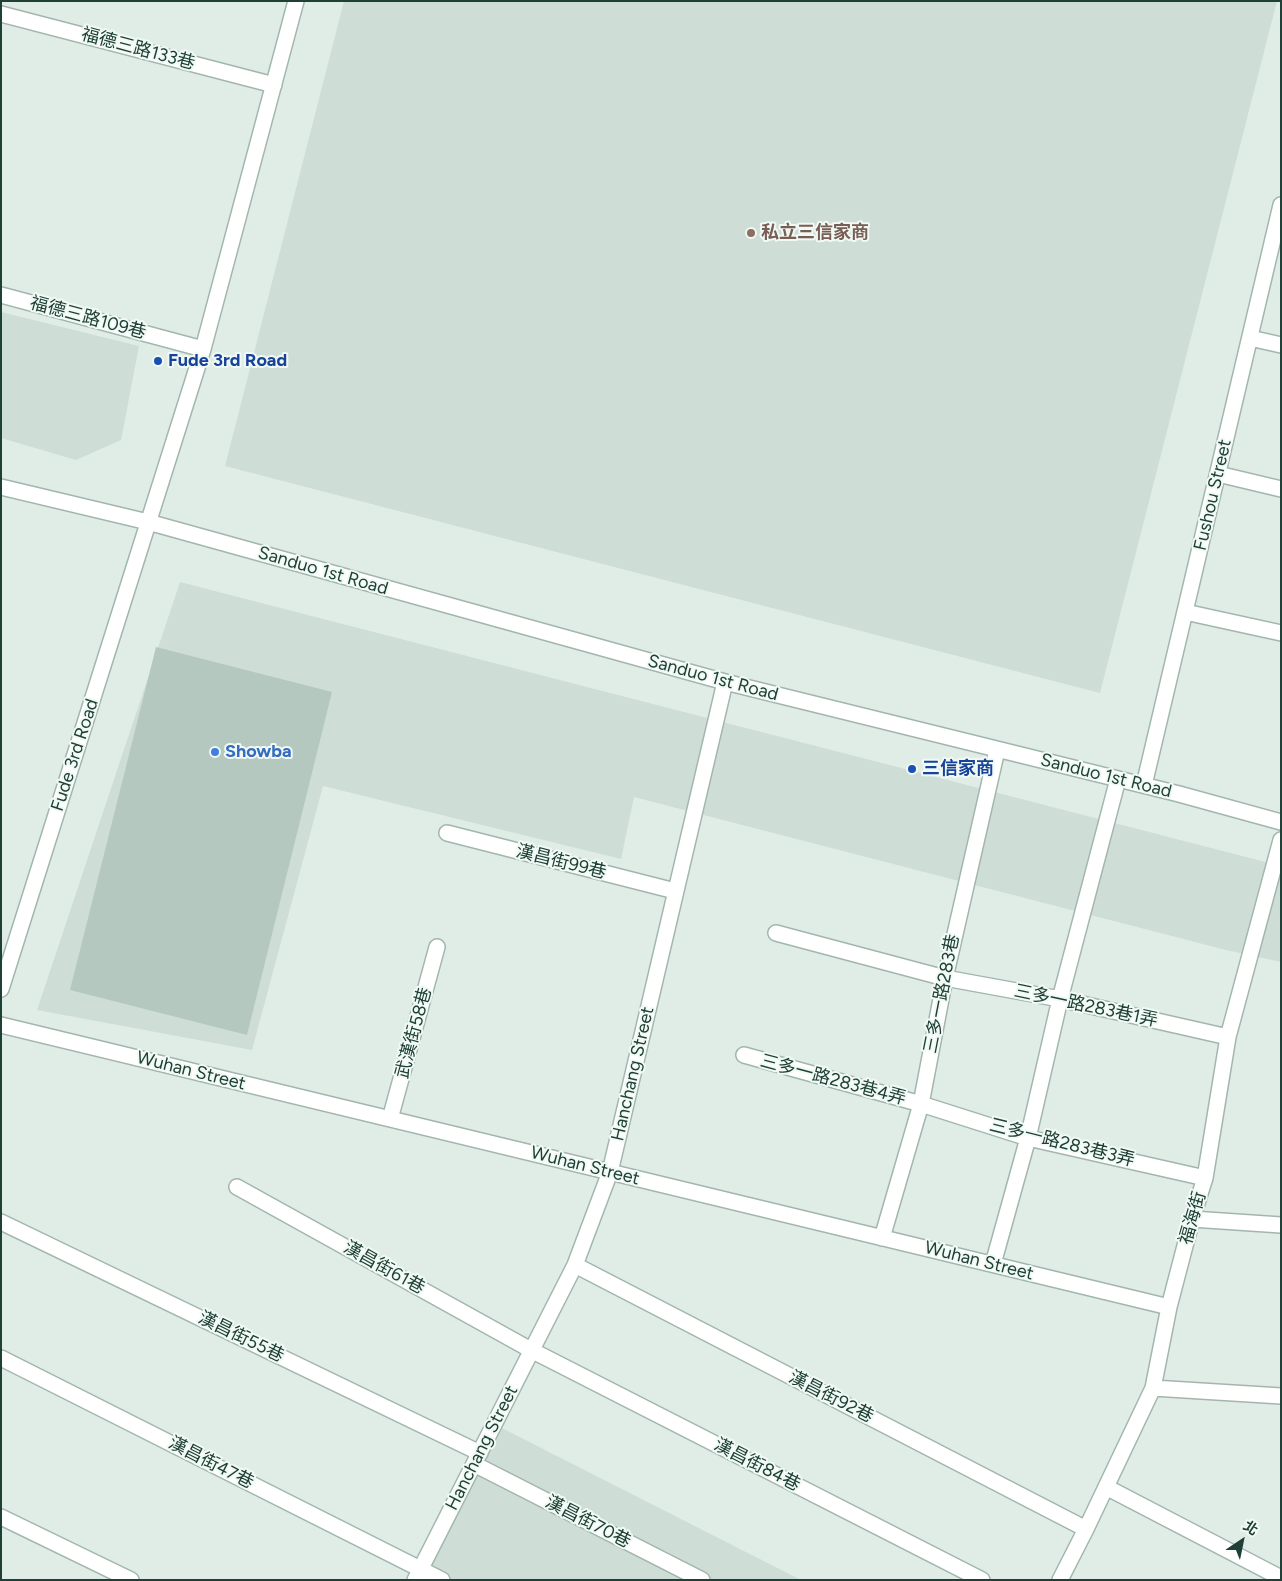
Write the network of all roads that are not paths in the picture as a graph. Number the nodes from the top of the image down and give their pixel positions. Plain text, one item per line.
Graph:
1 (296, 1) edge
2 (1, 14) edge
3 (274, 85) junction
4 (1281, 205) edge
5 (1, 295) edge
6 (1250, 338) junction
7 (1281, 345) edge
8 (203, 349) junction
9 (1218, 474) junction
10 (1, 487) edge
11 (1281, 489) edge
12 (148, 522) junction
13 (1185, 612) junction
14 (1281, 633) edge
15 (725, 682) junction
16 (997, 750) junction
17 (1118, 779) junction
18 (1144, 785) junction
19 (1281, 822) edge
20 (447, 833) dead end
21 (1281, 840) edge
22 (676, 891) junction
23 (776, 933) dead end
24 (438, 946) dead end
25 (945, 978) junction
26 (1, 989) edge
27 (1060, 999) junction
28 (1, 1025) edge
29 (1228, 1037) junction
30 (744, 1056) dead end
31 (921, 1104) junction
32 (390, 1119) junction
33 (1028, 1138) junction
34 (610, 1172) junction
35 (1205, 1178) junction
36 (237, 1187) dead end
37 (1192, 1219) junction
38 (1, 1222) edge
39 (1281, 1225) edge
40 (882, 1238) junction
41 (993, 1264) junction
42 (575, 1265) junction
43 (1169, 1307) junction
44 (531, 1350) junction
45 (1, 1358) edge
46 (1153, 1388) junction
47 (1281, 1396) edge
48 (477, 1458) junction
49 (1106, 1487) junction
50 (1, 1517) edge
51 (1086, 1529) junction
52 (418, 1574) edge
53 (1281, 1578) edge
54 (131, 1580) edge
55 (442, 1580) edge
56 (702, 1580) edge
57 (982, 1580) edge
58 (1060, 1580) edge

1 - 3 street, Fude 3rd Road
2 - 3 street, 福德三路133巷
3 - 8 street, Fude 3rd Road
4 - 6 street, Fushou Street
5 - 8 street, 福德三路109巷
6 - 7 street
6 - 9 street, Fushou Street
8 - 12 street, Fude 3rd Road
9 - 11 street
9 - 13 street, Fushou Street
10 - 12 street, Sanduo 1st Road
12 - 15 street, Sanduo 1st Road
12 - 26 street, Fude 3rd Road
13 - 14 street
13 - 18 street, Fushou Street
15 - 16 street, Sanduo 1st Road
15 - 22 street, Hanchang Street
16 - 17 street, Sanduo 1st Road
16 - 25 street, 三多一路283巷
17 - 18 street, Sanduo 1st Road
17 - 27 street
18 - 19 street, Sanduo 1st Road
20 - 22 street, 漢昌街99巷
21 - 29 street, 福海街
22 - 34 street, Hanchang Street
23 - 25 street, 三多一路283巷1弄
24 - 32 street, 武漢街58巷
25 - 27 street, 三多一路283巷1弄
25 - 31 street, 三多一路283巷
27 - 29 street, 三多一路283巷1弄
27 - 33 street
28 - 32 street, Wuhan Street
29 - 35 street, 福海街
30 - 31 street, 三多一路283巷4弄
31 - 33 street, 三多一路283巷3弄
31 - 40 street, 三多一路283巷
32 - 34 street, Wuhan Street
33 - 35 street, 三多一路283巷3弄
33 - 41 street
34 - 40 street, Wuhan Street
34 - 42 street, Hanchang Street
35 - 37 street, 福海街
36 - 44 street, 漢昌街61巷
37 - 39 street
37 - 43 street, 福海街
38 - 48 street, 漢昌街55巷
40 - 41 street, Wuhan Street
41 - 43 street, Wuhan Street
42 - 44 street, Hanchang Street
42 - 51 street, 漢昌街92巷
43 - 46 street, 福海街
44 - 48 street, Hanchang Street
44 - 57 street, 漢昌街84巷
45 - 52 street, 漢昌街47巷
46 - 47 street
46 - 49 street, 福海街
48 - 52 street, Hanchang Street
48 - 56 street, 漢昌街70巷
49 - 51 street, 福海街
49 - 53 street
50 - 54 street
51 - 58 street, 福海街
52 - 55 street, 漢昌街47巷

